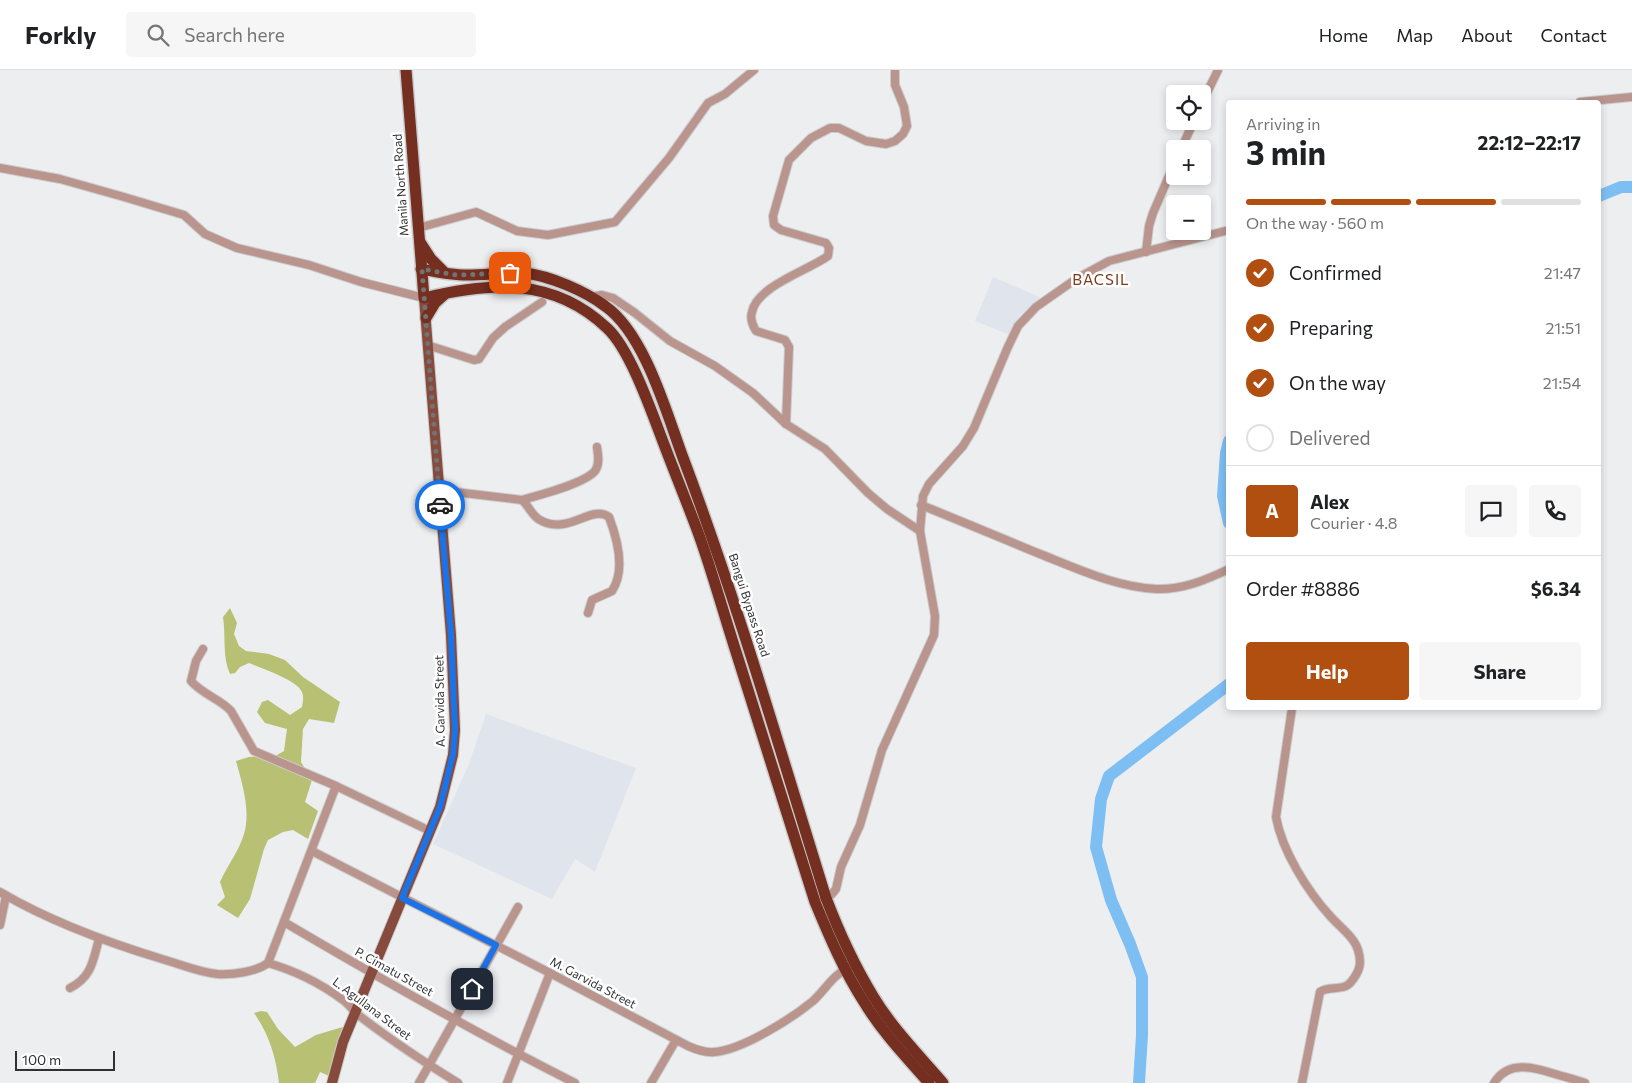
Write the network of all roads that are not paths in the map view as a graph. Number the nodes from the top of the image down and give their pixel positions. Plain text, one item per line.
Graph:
1 (406, 70) edge
2 (754, 70) edge
3 (896, 70) edge
4 (1218, 70) edge
5 (1211, 85) edge
6 (1632, 97) edge
7 (1601, 100) edge
8 (0, 168) edge
9 (1166, 183) edge
10 (418, 228) junction
11 (1226, 231) edge
12 (419, 241) junction
13 (1146, 252) junction
14 (422, 269) junction
15 (446, 273) junction
16 (494, 274) junction
17 (494, 288) junction
18 (447, 293) junction
19 (590, 297) junction
20 (424, 298) junction
21 (542, 302) dead end
22 (426, 318) junction
23 (428, 345) junction
24 (786, 424) junction
25 (597, 447) dead end
26 (438, 490) junction
27 (522, 500) junction
28 (921, 505) junction
29 (920, 530) junction
30 (1226, 570) edge
31 (588, 613) dead end
32 (203, 649) dead end
33 (1292, 710) edge
34 (336, 786) junction
35 (430, 831) junction
36 (312, 851) junction
37 (3, 894) edge
38 (402, 898) junction
39 (820, 900) junction
40 (518, 907) dead end
41 (284, 922) junction
42 (0, 925) edge
43 (99, 939) junction
44 (496, 945) junction
45 (268, 963) junction
46 (850, 966) junction
47 (550, 973) junction
48 (371, 974) junction
49 (70, 988) dead end
50 (356, 1012) junction
51 (455, 1019) junction
52 (676, 1040) junction
53 (518, 1054) junction
54 (429, 1065) junction
55 (332, 1083) edge
56 (419, 1083) edge
57 (458, 1083) edge
58 (507, 1083) edge
59 (575, 1083) edge
60 (651, 1083) edge
61 (929, 1083) edge
62 (943, 1083) edge
63 (1302, 1083) edge
64 (1494, 1083) edge
65 (1585, 1083) edge

1 - 10 highway, Manila North Road
2 - 10 street
3 - 24 street
4 - 5 street
6 - 7 street
8 - 20 street
9 - 13 street
10 - 12 highway, Manila North Road
11 - 13 street
12 - 14 highway, Manila North Road
12 - 15 highway
13 - 28 street
14 - 15 highway, Bangui Bypass Road
14 - 20 highway, Manila North Road
15 - 16 highway, Bangui Bypass Road
16 - 17 highway
16 - 19 highway, Bangui Bypass Road
17 - 18 highway, Bangui Bypass Road
17 - 39 highway, Bangui Bypass Road
18 - 20 highway, Bangui Bypass Road
18 - 22 highway
19 - 24 street
19 - 39 highway, Bangui Bypass Road
20 - 22 main road, A. Garvida Street
21 - 23 street
22 - 23 main road, A. Garvida Street
23 - 26 main road, A. Garvida Street
24 - 29 street
25 - 27 street
26 - 27 street
26 - 35 main road, A. Garvida Street
27 - 31 street
28 - 29 street
28 - 30 street
29 - 39 street
32 - 34 street
33 - 63 street
34 - 35 street
34 - 36 street
35 - 38 main road, A. Garvida Street
36 - 38 street, M. Garvida Street
36 - 41 street
37 - 42 street
37 - 43 street
38 - 44 street, M. Garvida Street
38 - 48 main road, A. Garvida Street
39 - 46 highway, Bangui Bypass Road
40 - 44 street
41 - 45 street
41 - 48 street, P. Cimatu Street
43 - 45 street
43 - 49 street
44 - 47 street, M. Garvida Street
44 - 51 street
45 - 50 street, L. Agullana Street
46 - 52 street, M. Garvida Street
46 - 61 highway, Bangui Bypass Road
46 - 62 highway, Bangui Bypass Road
47 - 52 street, M. Garvida Street
47 - 53 street
48 - 50 main road, A. Garvida Street
48 - 51 street, P. Cimatu Street
50 - 54 street, L. Agullana Street
50 - 55 main road, A. Garvida Street
51 - 53 street, P. Cimatu Street
51 - 54 street
52 - 60 street
53 - 58 street
53 - 59 street, P. Cimatu Street
54 - 56 street
54 - 57 street, L. Agullana Street
64 - 65 street

